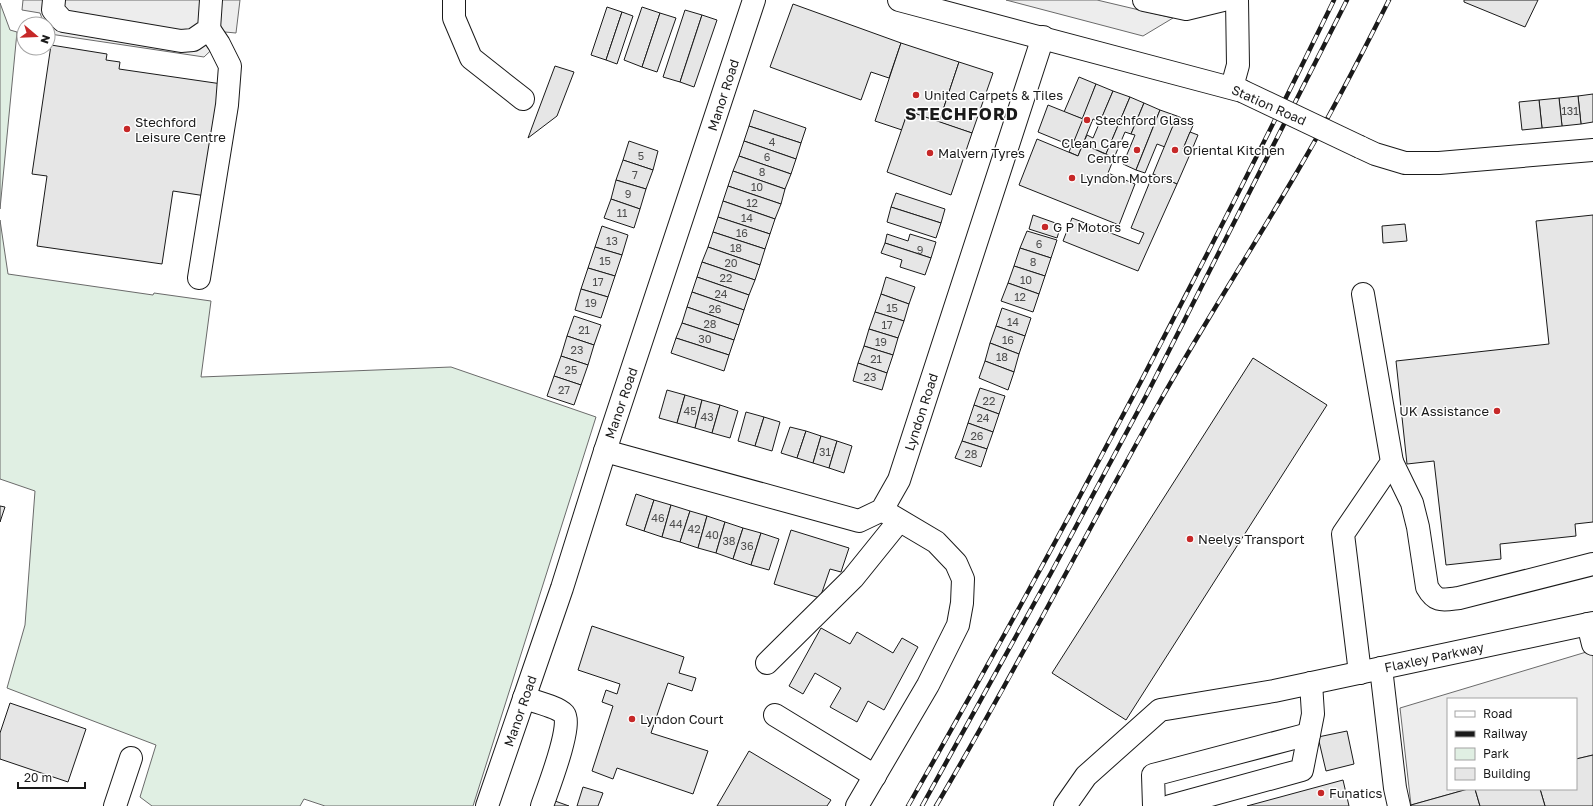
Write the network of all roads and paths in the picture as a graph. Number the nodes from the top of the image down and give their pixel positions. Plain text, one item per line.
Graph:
1 (54, 0) edge
2 (211, 0) edge
3 (454, 0) edge
4 (754, 0) edge
5 (899, 0) edge
6 (1144, 0) edge
7 (1223, 0) edge
8 (1237, 0) edge
9 (209, 29) junction
10 (1043, 37) junction
11 (1237, 89) junction
12 (524, 99) dead end
13 (1593, 150) edge
14 (199, 278) dead end
15 (1363, 294) dead end
16 (605, 451) junction
17 (1392, 462) junction
18 (890, 515) junction
19 (1593, 564) edge
20 (1591, 630) edge
21 (768, 663) dead end
22 (1381, 668) junction
23 (1360, 673) junction
24 (1311, 683) junction
25 (524, 698) junction
26 (775, 715) dead end
27 (1309, 734) junction
28 (131, 758) dead end
29 (875, 776) junction
30 (115, 806) edge
31 (487, 806) edge
32 (542, 806) edge
33 (857, 806) edge
34 (1065, 806) edge
35 (1154, 806) edge
36 (1170, 806) edge
37 (1399, 806) edge

1 - 9 street
2 - 9 street
3 - 12 street
4 - 16 street, Manor Road
5 - 10 street, Station Road
6 - 7 street
8 - 11 street
9 - 14 street
10 - 11 street, Station Road
10 - 18 street, Lyndon Road
11 - 13 street, Station Road, bridge
15 - 17 street
16 - 18 street
16 - 25 street, Manor Road
17 - 19 street
17 - 23 street
18 - 21 street, Lyndon Road
18 - 29 street
20 - 22 street, Flaxley Parkway
22 - 23 street, Flaxley Parkway
22 - 37 street
23 - 24 street, Flaxley Parkway
24 - 27 street
24 - 34 street, Flaxley Parkway
25 - 31 street, Manor Road
25 - 32 street
26 - 29 street
27 - 35 street
27 - 36 street
28 - 30 street
29 - 33 street

